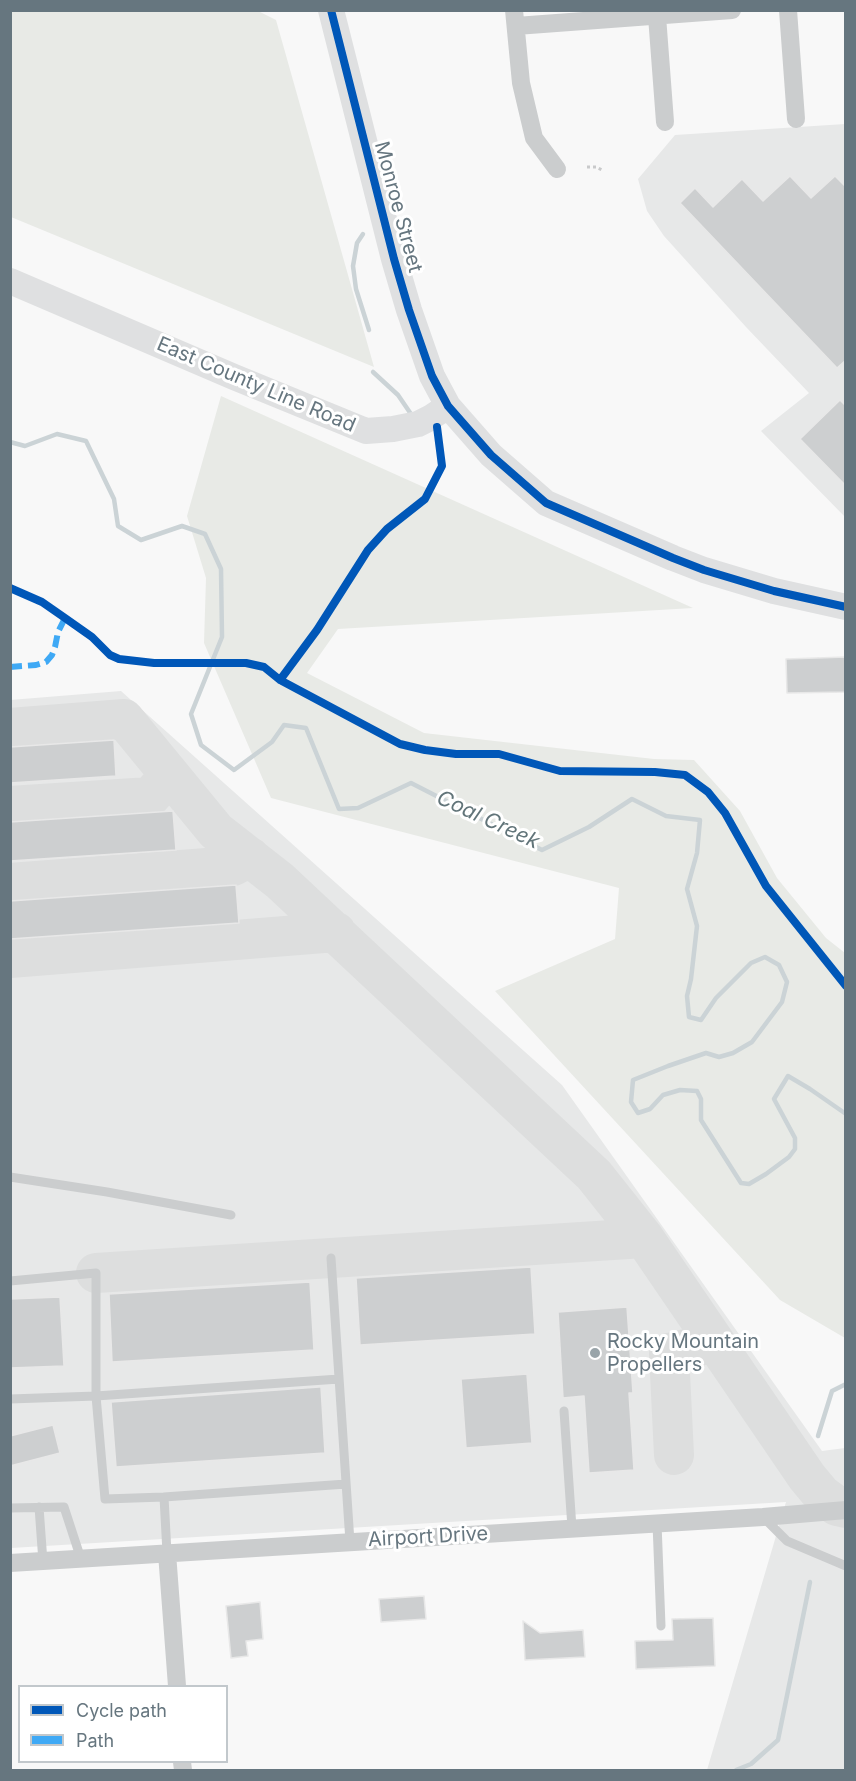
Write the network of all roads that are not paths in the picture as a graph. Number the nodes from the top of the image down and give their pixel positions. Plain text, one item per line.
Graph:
1 (331, 10) edge
2 (732, 10) edge
3 (788, 10) edge
4 (725, 11) edge
5 (657, 16) junction
6 (515, 18) edge
7 (796, 119) dead end
8 (665, 122) dead end
9 (557, 169) dead end
10 (10, 281) edge
11 (448, 406) junction
12 (846, 607) edge
13 (10, 1177) edge
14 (231, 1215) dead end
15 (331, 1258) dead end
16 (10, 1281) edge
17 (339, 1379) junction
18 (96, 1396) junction
19 (10, 1399) edge
20 (564, 1411) dead end
21 (346, 1484) junction
22 (164, 1497) junction
23 (39, 1507) junction
24 (10, 1508) edge
25 (846, 1510) edge
26 (764, 1517) junction
27 (657, 1523) junction
28 (572, 1528) junction
29 (350, 1542) junction
30 (167, 1553) junction
31 (81, 1559) junction
32 (43, 1562) junction
33 (10, 1563) edge
34 (846, 1566) edge
35 (661, 1626) dead end
36 (177, 1685) edge

1 - 11 main road, Monroe Street
2 - 4 street
3 - 7 street
4 - 5 street
5 - 6 street
5 - 8 street
6 - 9 street
10 - 11 main road, East County Line Road
11 - 12 main road
13 - 14 lane
15 - 17 lane
16 - 18 lane
17 - 18 lane
17 - 21 lane
18 - 19 lane
18 - 22 lane
20 - 28 lane
21 - 22 lane
21 - 29 lane
22 - 30 lane
23 - 24 lane
23 - 31 lane
23 - 32 lane
25 - 26 street, Airport Drive
26 - 27 street, Airport Drive
26 - 34 lane
27 - 28 street, Airport Drive
27 - 35 lane
28 - 29 street, Airport Drive
29 - 30 street, Airport Drive
30 - 31 street, Airport Drive
30 - 36 street
31 - 32 street, Airport Drive
32 - 33 street, Airport Drive

